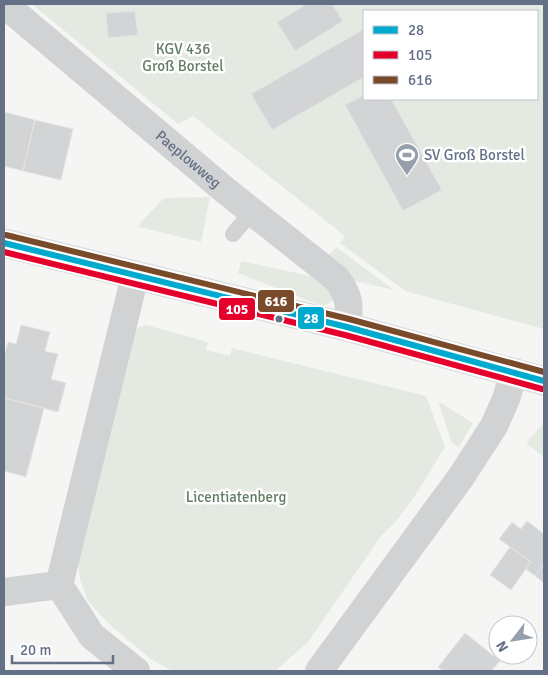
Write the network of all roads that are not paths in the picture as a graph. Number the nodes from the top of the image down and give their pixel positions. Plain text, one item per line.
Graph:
1 (4, 4) edge
2 (252, 212) junction
3 (233, 234) dead end
4 (4, 244) edge
5 (134, 276) junction
6 (347, 327) junction
7 (514, 372) junction
8 (544, 381) edge
9 (59, 585) junction
10 (4, 592) edge
11 (136, 671) edge
12 (319, 671) edge

1 - 2 street, Paeplowweg
2 - 3 lane
2 - 6 street, Paeplowweg
4 - 5 street
5 - 6 street
5 - 9 street
6 - 7 street
7 - 8 street
7 - 12 street
9 - 10 street
9 - 11 street

